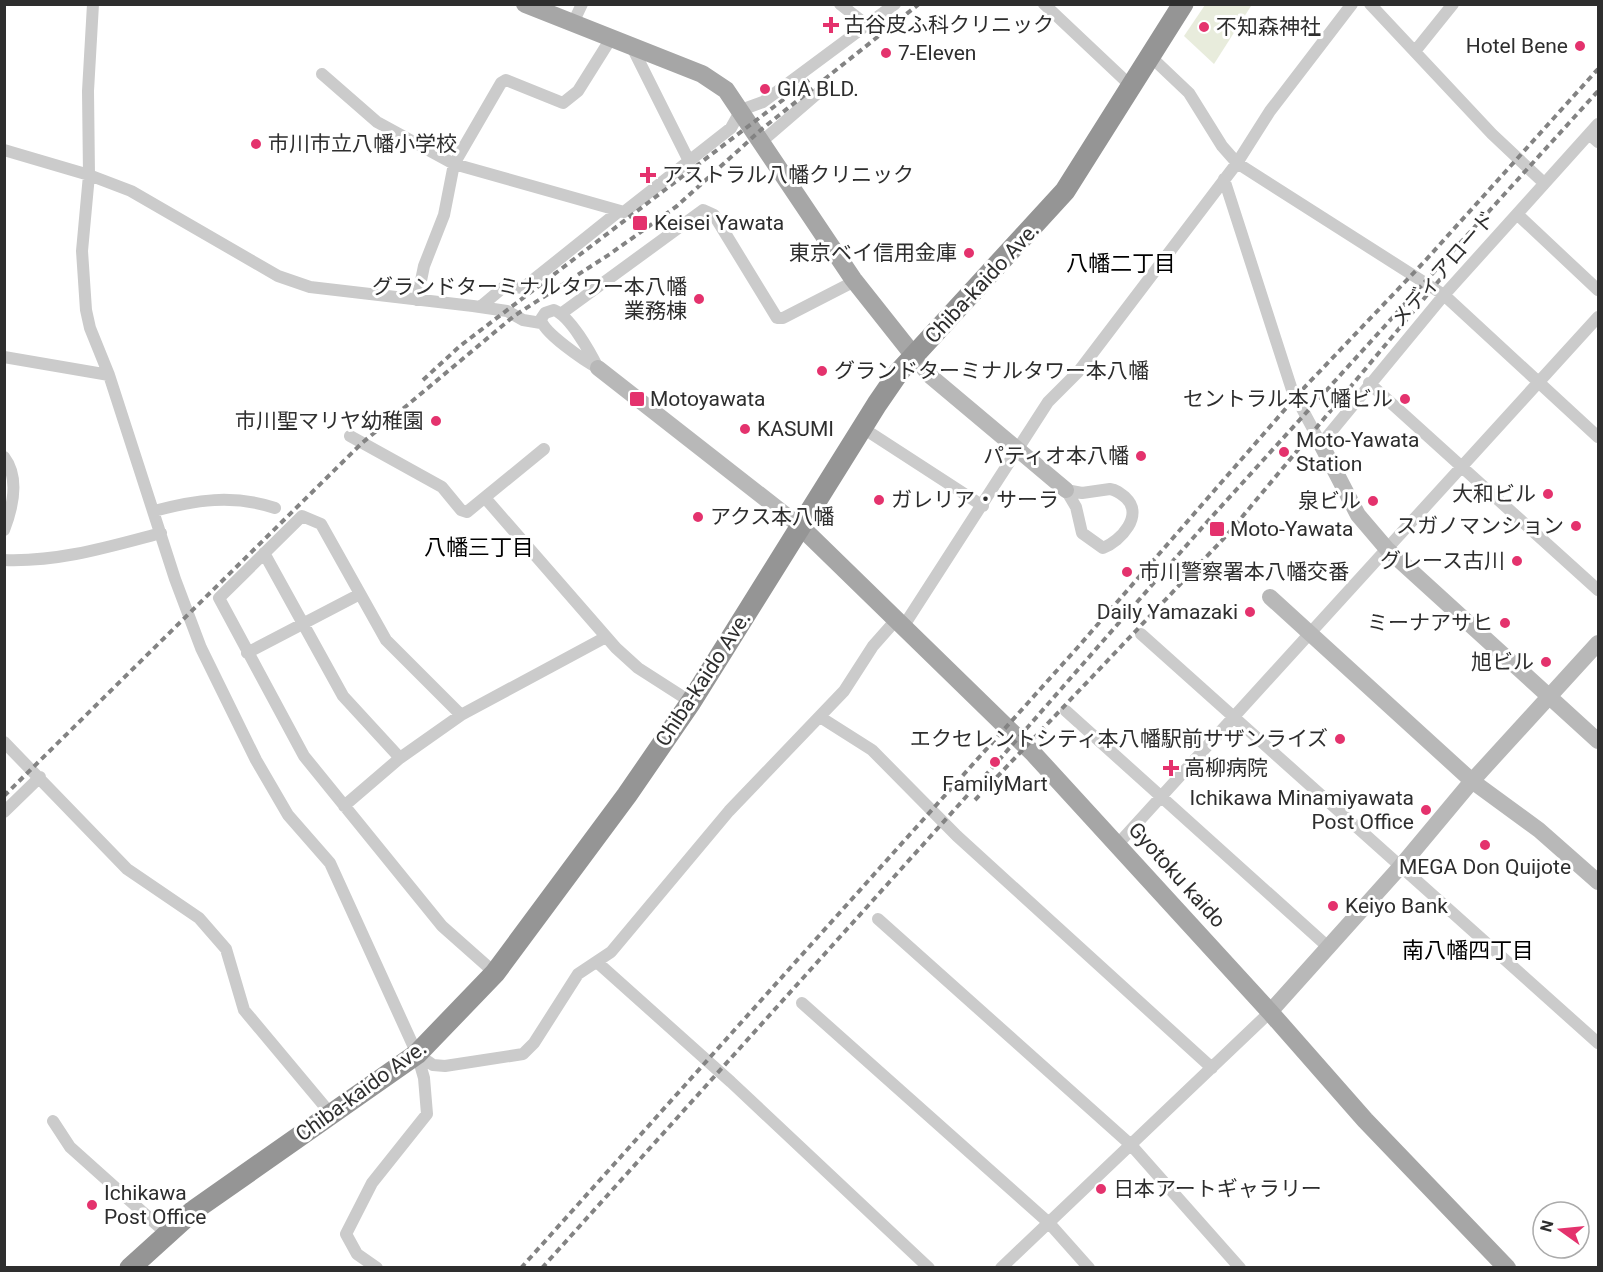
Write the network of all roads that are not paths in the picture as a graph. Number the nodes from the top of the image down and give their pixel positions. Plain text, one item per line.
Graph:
1 (93, 4) edge
2 (525, 4) edge
3 (582, 4) edge
4 (840, 4) edge
5 (895, 4) edge
6 (1044, 4) edge
7 (1183, 4) edge
8 (1352, 4) edge
9 (1370, 4) edge
10 (1453, 4) edge
11 (572, 25) junction
12 (868, 26) junction
13 (610, 40) junction
14 (633, 49) junction
15 (1416, 50) junction
16 (1150, 56) junction
17 (322, 74) dead end
18 (1131, 86) junction
19 (818, 93) dead end
20 (741, 110) junction
21 (1599, 124) edge
22 (1594, 138) edge
23 (760, 143) junction
24 (4, 150) edge
25 (689, 161) junction
26 (1237, 163) junction
27 (454, 164) junction
28 (89, 175) junction
29 (1224, 179) junction
30 (1544, 183) junction
31 (618, 212) junction
32 (1517, 214) junction
33 (855, 281) junction
34 (1599, 290) edge
35 (1444, 295) junction
36 (417, 300) junction
37 (480, 307) junction
38 (562, 313) junction
39 (1599, 317) edge
40 (541, 323) junction
41 (914, 356) junction
42 (4, 357) edge
43 (598, 368) junction
44 (109, 375) junction
45 (1537, 382) junction
46 (1369, 383) junction
47 (872, 434) dead end
48 (350, 436) dead end
49 (1599, 437) edge
50 (1321, 444) junction
51 (1018, 447) junction
52 (544, 449) dead end
53 (4, 457) edge
54 (1463, 468) junction
55 (1066, 490) junction
56 (486, 499) junction
57 (983, 506) junction
58 (275, 508) dead end
59 (153, 511) junction
60 (800, 526) junction
61 (4, 530) edge
62 (160, 533) junction
63 (1387, 549) junction
64 (264, 553) junction
65 (4, 560) edge
66 (1599, 590) edge
67 (360, 594) junction
68 (1270, 597) dead end
69 (305, 623) junction
70 (900, 623) junction
71 (1141, 634) dead end
72 (1309, 635) junction
73 (606, 637) junction
74 (1599, 643) edge
75 (247, 653) junction
76 (1549, 697) junction
77 (691, 702) junction
78 (1066, 711) dead end
79 (461, 715) junction
80 (820, 717) junction
81 (1234, 717) junction
82 (1599, 741) edge
83 (4, 742) edge
84 (400, 758) junction
85 (40, 777) junction
86 (1472, 781) junction
87 (1163, 797) junction
88 (344, 806) junction
89 (4, 812) edge
90 (1118, 844) junction
91 (1401, 866) junction
92 (1599, 882) edge
93 (878, 919) dead end
94 (1327, 946) junction
95 (598, 963) junction
96 (495, 973) junction
97 (802, 1003) dead end
98 (1270, 1012) junction
99 (1599, 1043) edge
100 (417, 1054) junction
101 (1212, 1068) junction
102 (331, 1114) junction
103 (53, 1121) dead end
104 (1131, 1145) junction
105 (1049, 1223) junction
106 (166, 1233) junction
107 (361, 1256) junction
108 (130, 1268) edge
109 (353, 1268) edge
110 (377, 1268) edge
111 (929, 1268) edge
112 (1001, 1268) edge
113 (1089, 1268) edge
114 (1240, 1268) edge
115 (1507, 1268) edge

1 - 28 street
2 - 11 main road
3 - 11 street
4 - 12 street
5 - 12 street
6 - 18 street
7 - 16 highway, Chiba-kaido Ave.
8 - 26 street
9 - 15 street
10 - 15 street
11 - 13 main road
12 - 20 street
13 - 14 main road
13 - 27 street
14 - 20 main road
14 - 25 street
15 - 30 street
16 - 18 highway, Chiba-kaido Ave.
16 - 26 street
17 - 27 street
18 - 41 highway, Chiba-kaido Ave.
19 - 23 street
20 - 23 main road
20 - 25 street
21 - 22 street, メディアロード
22 - 30 street, メディアロード
23 - 33 main road
24 - 28 street
25 - 31 street
26 - 29 street
26 - 35 street
27 - 31 street
27 - 36 street
28 - 36 street
28 - 44 street
29 - 50 street
29 - 51 street
30 - 32 street, メディアロード
31 - 37 street
32 - 34 street
32 - 35 street, メディアロード
33 - 38 street
33 - 41 main road
35 - 45 street
35 - 46 street, メディアロード
36 - 37 street
37 - 40 street
38 - 40 street
38 - 43 street
39 - 45 street
40 - 43 street
41 - 51 street
41 - 60 highway, Chiba-kaido Ave.
42 - 44 street
43 - 60 street
44 - 59 street
45 - 49 street
45 - 54 street
46 - 50 street, メディアロード
46 - 54 street
47 - 57 street
48 - 56 street
50 - 63 street
51 - 55 street
51 - 57 street
52 - 56 street
53 - 61 street
54 - 63 street
54 - 66 street
55 - 55 street
56 - 73 street
57 - 70 street
58 - 59 street
59 - 62 street
60 - 70 main road, Gyotoku kaido
60 - 77 highway, Chiba-kaido Ave.
62 - 65 street
62 - 100 street
63 - 72 street
63 - 76 street
64 - 67 street
64 - 69 street
64 - 75 street
67 - 69 street
67 - 79 street
68 - 72 street
69 - 75 street
69 - 84 street
70 - 80 street
70 - 90 main road, Gyotoku kaido
71 - 81 street
72 - 81 street
72 - 86 street
73 - 77 street
73 - 79 street
74 - 76 street
75 - 88 street
76 - 82 street
76 - 86 street
77 - 96 highway, Chiba-kaido Ave.
78 - 87 street
79 - 84 street
80 - 95 street
80 - 101 street
81 - 87 street
81 - 91 street
83 - 85 street
84 - 88 street
85 - 89 street
85 - 102 street
86 - 91 street
86 - 92 street
87 - 90 street
87 - 94 street
88 - 96 street
90 - 98 main road, Gyotoku kaido
91 - 94 street
91 - 99 street
93 - 104 street
94 - 98 street
95 - 100 street
95 - 111 street
96 - 100 highway, Chiba-kaido Ave.
97 - 105 street
98 - 101 street
98 - 115 main road, Gyotoku kaido
100 - 102 highway, Chiba-kaido Ave.
100 - 107 street
101 - 104 street
102 - 106 highway, Chiba-kaido Ave.
103 - 106 street
104 - 105 street
104 - 114 street
105 - 112 street
105 - 113 street
106 - 108 highway, Chiba-kaido Ave.
107 - 109 street
107 - 110 street

